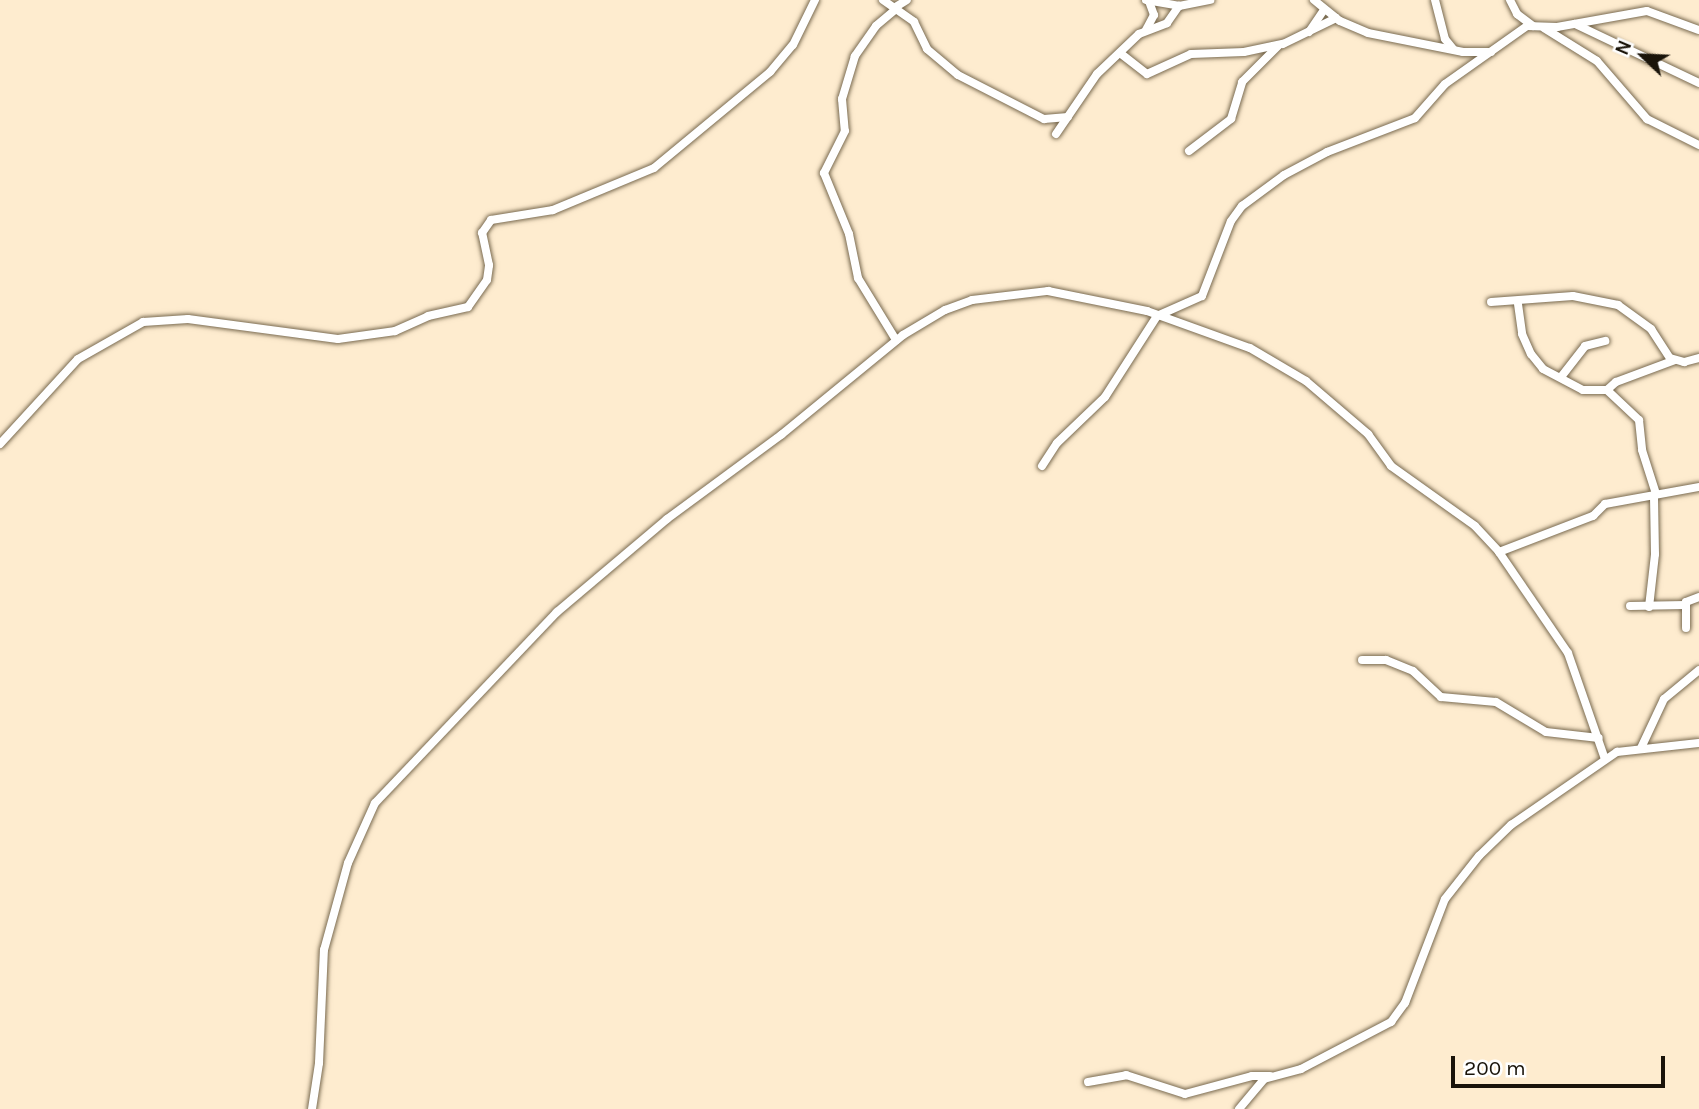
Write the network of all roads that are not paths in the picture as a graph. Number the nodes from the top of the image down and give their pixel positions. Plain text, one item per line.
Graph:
1 (815, 0) edge
2 (883, 0) edge
3 (907, 0) edge
4 (1210, 0) edge
5 (1314, 0) edge
6 (1435, 0) edge
7 (1510, 0) edge
8 (1148, 1) edge
9 (1179, 6) junction
10 (895, 9) junction
11 (1324, 10) junction
12 (1336, 18) junction
13 (1575, 24) junction
14 (1533, 26) junction
15 (1697, 26) edge
16 (1544, 28) junction
17 (1146, 31) junction
18 (1307, 34) junction
19 (1279, 45) junction
20 (1454, 50) junction
21 (1493, 52) junction
22 (1120, 53) junction
23 (1699, 83) edge
24 (1068, 117) junction
25 (1056, 135) dead end
26 (1699, 145) edge
27 (1189, 151) dead end
28 (1491, 302) dead end
29 (1518, 304) junction
30 (1157, 316) junction
31 (896, 340) junction
32 (1605, 341) dead end
33 (1699, 358) edge
34 (1675, 360) junction
35 (1561, 377) junction
36 (1607, 390) junction
37 (0, 444) edge
38 (1042, 466) dead end
39 (1699, 486) edge
40 (1655, 494) junction
41 (1499, 552) junction
42 (1699, 597) edge
43 (1685, 605) junction
44 (1630, 606) dead end
45 (1649, 607) junction
46 (1686, 628) dead end
47 (1362, 660) dead end
48 (1699, 670) edge
49 (1599, 738) junction
50 (1699, 743) edge
51 (1641, 748) junction
52 (1605, 759) junction
53 (1273, 1076) junction
54 (1088, 1082) dead end
55 (312, 1109) edge
56 (1239, 1109) edge

1 - 37 street
2 - 10 street
3 - 10 street
4 - 9 street
5 - 11 street
6 - 20 street
7 - 14 street
8 - 9 street
8 - 17 street
9 - 17 street
10 - 24 street
10 - 31 street
11 - 12 street
11 - 18 street
12 - 18 street
12 - 20 street
13 - 15 street
13 - 16 street
13 - 23 street
14 - 16 street
14 - 21 street
16 - 26 street
17 - 22 street
18 - 19 street
19 - 22 street
19 - 27 street
20 - 21 street
21 - 30 street
22 - 24 street
24 - 25 street
28 - 29 street
29 - 34 street
29 - 35 street
30 - 31 street
30 - 38 street
30 - 41 street
31 - 55 street
32 - 35 street
33 - 34 street
34 - 36 street
35 - 36 street
36 - 40 street
39 - 40 street
40 - 41 street
40 - 45 street
41 - 49 street
42 - 43 street
43 - 45 street
43 - 46 street
44 - 45 street
47 - 49 street
48 - 51 street
49 - 52 street
50 - 51 street
51 - 52 street
52 - 53 street
53 - 54 street
53 - 56 street

